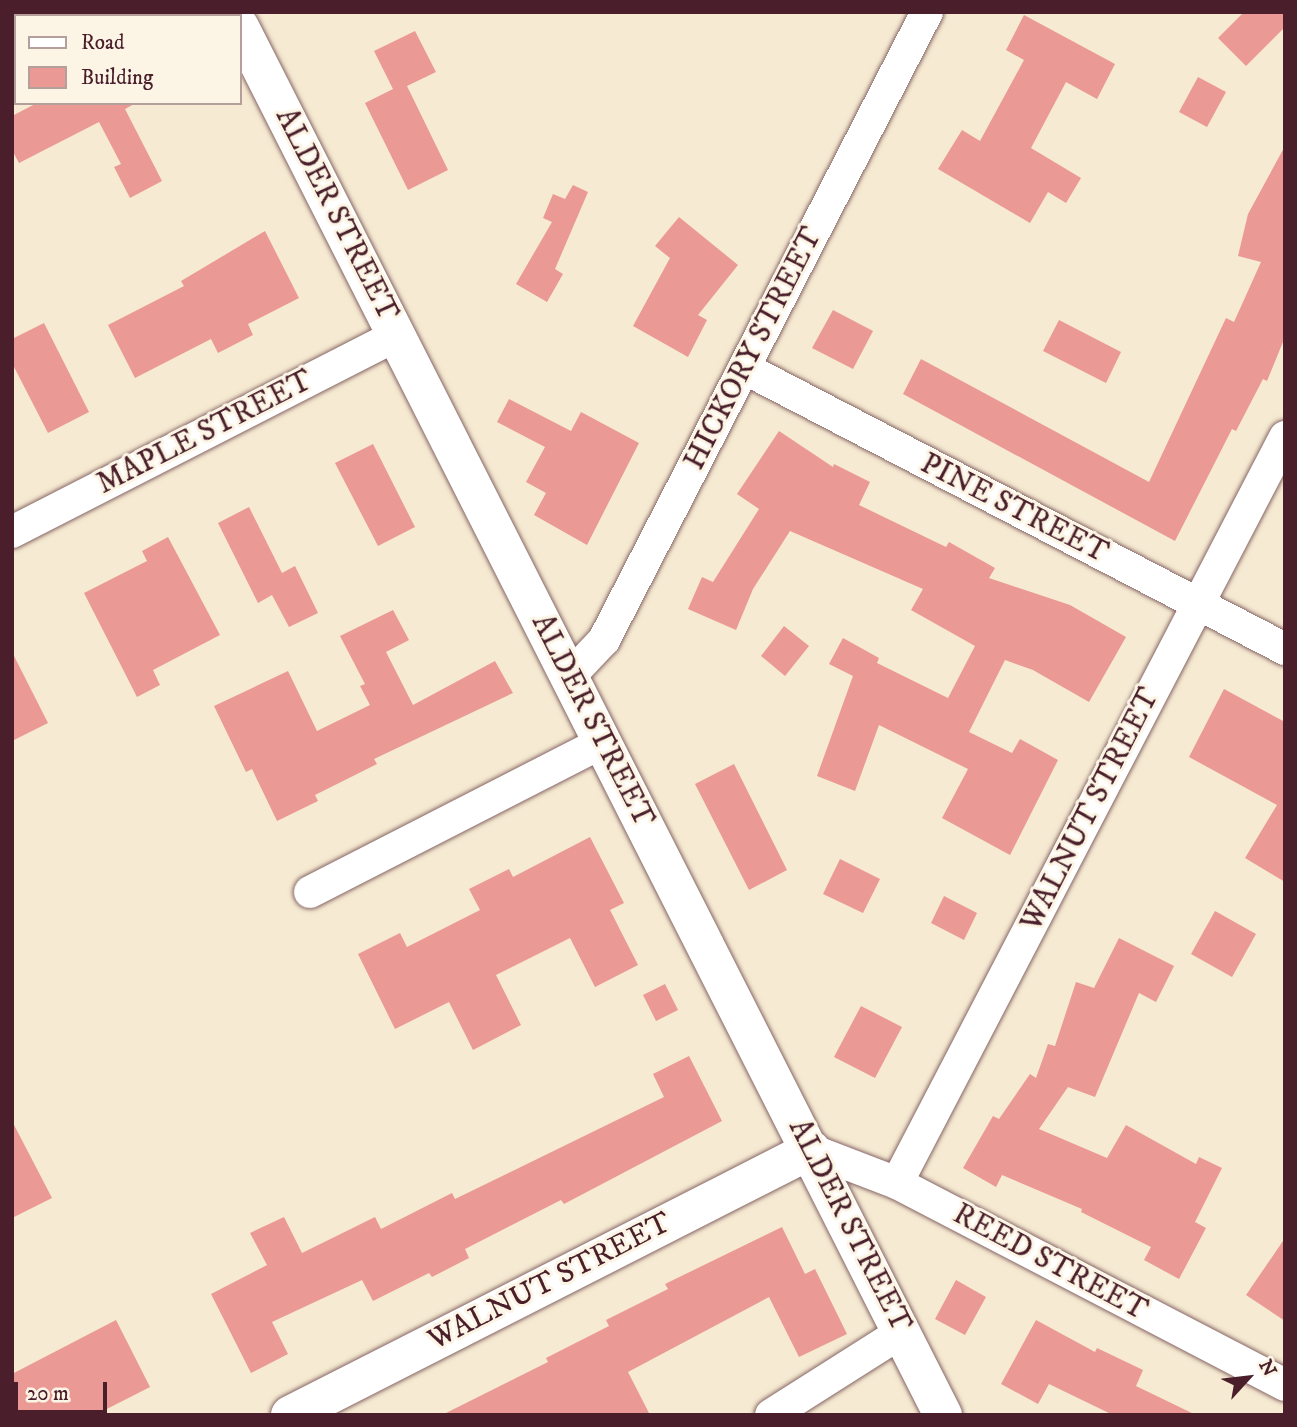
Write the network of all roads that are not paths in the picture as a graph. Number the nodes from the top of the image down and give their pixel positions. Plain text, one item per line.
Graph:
1 (927, 12) edge
2 (242, 31) edge
3 (397, 335) junction
4 (744, 368) junction
5 (1285, 437) edge
6 (12, 532) edge
7 (1198, 604) junction
8 (1285, 649) edge
9 (569, 677) junction
10 (603, 742) junction
11 (310, 892) dead end
12 (811, 1150) junction
13 (897, 1183) junction
14 (902, 1332) junction
15 (1285, 1385) edge
16 (290, 1415) edge
17 (771, 1415) edge
18 (943, 1415) edge

1 - 4 street, HICKORY STREET
2 - 3 street, ALDER STREET
3 - 6 street, MAPLE STREET
3 - 9 street, ALDER STREET
4 - 7 street, PINE STREET
4 - 9 street, HICKORY STREET
5 - 7 street, WALNUT STREET
7 - 8 street, PINE STREET
7 - 13 street, WALNUT STREET
9 - 10 street, ALDER STREET
10 - 11 street
10 - 12 street, ALDER STREET
12 - 13 street, REED STREET
12 - 14 street, ALDER STREET
12 - 16 street, WALNUT STREET
13 - 15 street, REED STREET
14 - 17 street
14 - 18 street, ALDER STREET

